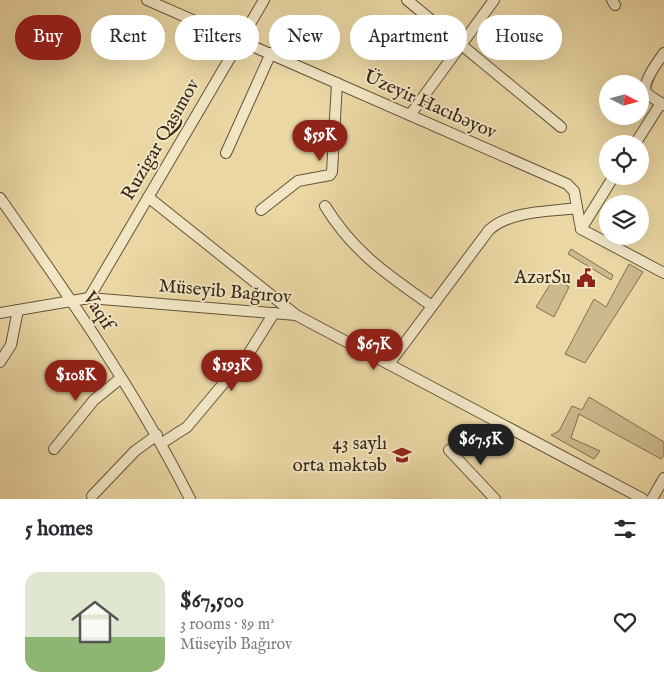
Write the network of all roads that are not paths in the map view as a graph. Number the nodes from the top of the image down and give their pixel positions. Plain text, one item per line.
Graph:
1 (147, 0) edge
2 (264, 0) edge
3 (408, 0) edge
4 (494, 0) edge
5 (163, 3) edge
6 (188, 15) edge
7 (255, 15) edge
8 (426, 15) edge
9 (467, 37) edge
10 (467, 50) edge
11 (664, 52) edge
12 (269, 57) edge
13 (228, 60) edge
14 (286, 60) edge
15 (450, 60) edge
16 (337, 83) junction
17 (662, 104) edge
18 (410, 115) junction
19 (561, 126) dead end
20 (641, 135) edge
21 (226, 153) dead end
22 (608, 185) edge
23 (148, 197) junction
24 (0, 198) edge
25 (325, 206) dead end
26 (577, 208) junction
27 (261, 210) dead end
28 (581, 229) junction
29 (664, 273) edge
30 (89, 298) junction
31 (72, 301) junction
32 (432, 306) junction
33 (18, 310) junction
34 (0, 312) edge
35 (274, 313) junction
36 (296, 315) junction
37 (0, 362) edge
38 (389, 364) junction
39 (121, 378) junction
40 (159, 439) junction
41 (54, 448) dead end
42 (449, 450) dead end
43 (664, 478) edge
44 (92, 496) dead end
45 (190, 499) edge
46 (495, 499) edge
47 (643, 499) edge
48 (652, 499) edge

1 - 5 street, Üzeyir Hacıbəyov
2 - 7 street, Ruzigar Qasımov
3 - 8 street
4 - 9 street
5 - 6 street, Üzeyir Hacıbəyov
10 - 19 street
11 - 17 street
12 - 21 street
13 - 23 street, Ruzigar Qasımov
14 - 16 street, Üzeyir Hacıbəyov
15 - 18 street
16 - 18 street, Üzeyir Hacıbəyov
16 - 27 street
17 - 20 street
18 - 26 street, Üzeyir Hacıbəyov
22 - 28 street
23 - 30 street, Ruzigar Qasımov
23 - 36 street
24 - 31 street, Vaqif
25 - 32 street
26 - 28 street, Üzeyir Hacıbəyov
26 - 32 street
28 - 29 street
30 - 31 street, Müseyib Bağırov
30 - 35 street, Müseyib Bağırov
31 - 33 street, Müseyib Bağırov
31 - 39 street, Vaqif
32 - 38 street
33 - 34 street, Müseyib Bağırov
33 - 37 street
35 - 36 street, Müseyib Bağırov
35 - 40 street
36 - 38 street, Müseyib Bağırov
38 - 47 street, Müseyib Bağırov
39 - 40 street, Vaqif
39 - 41 street
40 - 44 street
40 - 45 street, Vaqif
42 - 46 street
43 - 48 street

